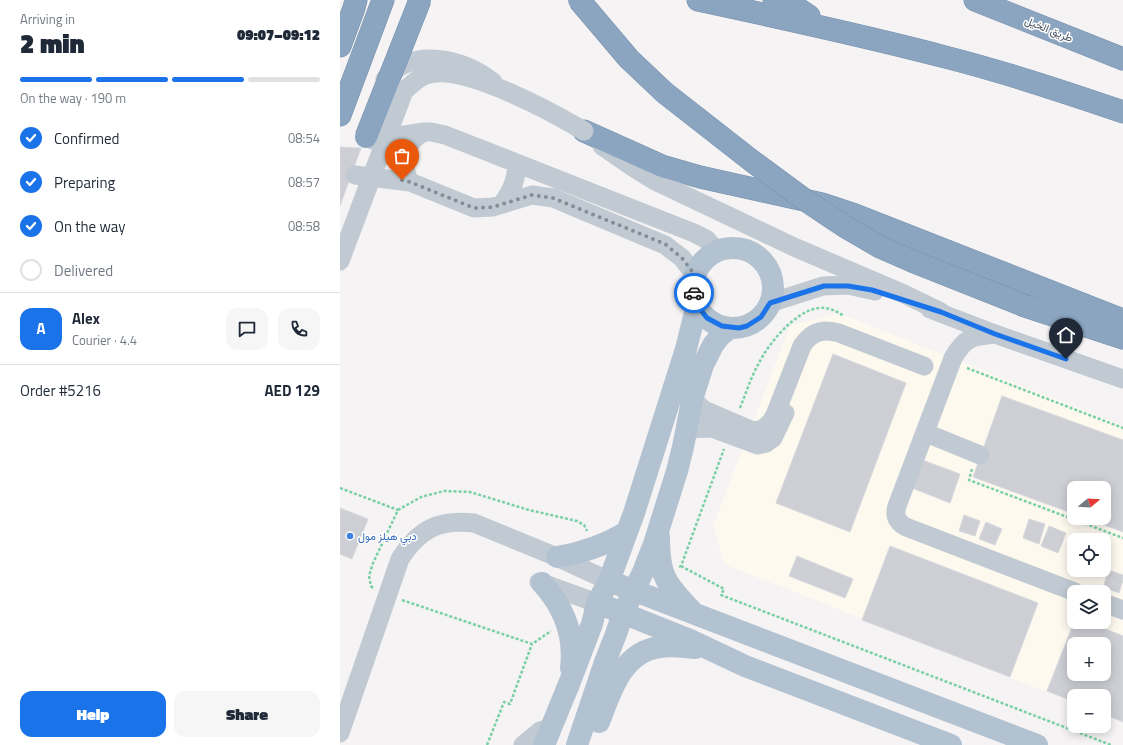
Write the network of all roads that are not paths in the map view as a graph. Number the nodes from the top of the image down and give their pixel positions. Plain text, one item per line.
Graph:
1 (356, 0) edge
2 (382, 0) edge
3 (420, 0) edge
4 (579, 0) edge
5 (698, 0) edge
6 (774, 0) edge
7 (975, 0) edge
8 (819, 26) junction
9 (340, 46) edge
10 (1123, 59) edge
11 (500, 88) junction
12 (1123, 112) edge
13 (340, 115) edge
14 (584, 131) junction
15 (424, 132) junction
16 (364, 136) junction
17 (517, 164) junction
18 (355, 175) dead end
19 (410, 182) junction
20 (502, 204) junction
21 (717, 252) junction
22 (340, 261) edge
23 (695, 275) junction
24 (770, 303) junction
25 (697, 305) junction
26 (941, 312) junction
27 (1123, 320) edge
28 (730, 328) junction
29 (995, 334) junction
30 (1123, 338) edge
31 (922, 371) dead end
32 (1123, 379) edge
33 (693, 396) junction
34 (687, 429) junction
35 (732, 429) junction
36 (926, 433) junction
37 (977, 454) road end
38 (659, 528) junction
39 (627, 532) junction
40 (557, 557) junction
41 (537, 581) joint
42 (609, 581) junction
43 (1067, 589) edge
44 (635, 591) junction
45 (598, 603) junction
46 (1111, 606) edge
47 (1123, 610) edge
48 (623, 613) junction
49 (695, 614) junction
50 (707, 649) junction
51 (569, 684) junction
52 (340, 733) edge
53 (547, 736) edge
54 (523, 745) edge
55 (577, 745) edge
56 (584, 745) edge
57 (951, 745) edge
58 (1036, 745) edge

1 - 9 highway
2 - 13 highway
3 - 16 highway, bridge
4 - 30 highway, bridge
5 - 8 highway
6 - 8 highway
7 - 10 highway, طريق الخيل
8 - 12 highway
11 - 14 street, bridge
11 - 16 street, bridge
11 - 22 street, bridge
14 - 26 street
14 - 27 highway
15 - 16 street
15 - 17 street
15 - 19 street
17 - 20 street
17 - 21 street
18 - 19 street
19 - 20 street
20 - 23 street
21 - 23 main road
21 - 24 main road
23 - 25 main road
24 - 26 street
24 - 28 main road
25 - 28 main road
25 - 39 main road
26 - 29 street
28 - 33 main road
29 - 32 street
29 - 36 street
31 - 35 street
33 - 34 main road
33 - 35 street
34 - 35 street
34 - 38 main road
36 - 37 street
36 - 43 street
38 - 44 main road
38 - 49 main road
39 - 40 main road
39 - 42 main road
40 - 42 street
40 - 52 street
41 - 45 street
41 - 51 main road
42 - 44 main road
42 - 45 main road
44 - 48 main road
44 - 49 main road
45 - 48 main road
45 - 51 main road
46 - 47 street
48 - 50 main road
48 - 55 main road
49 - 58 main road
50 - 56 main road
50 - 57 main road
51 - 53 main road
53 - 54 street

